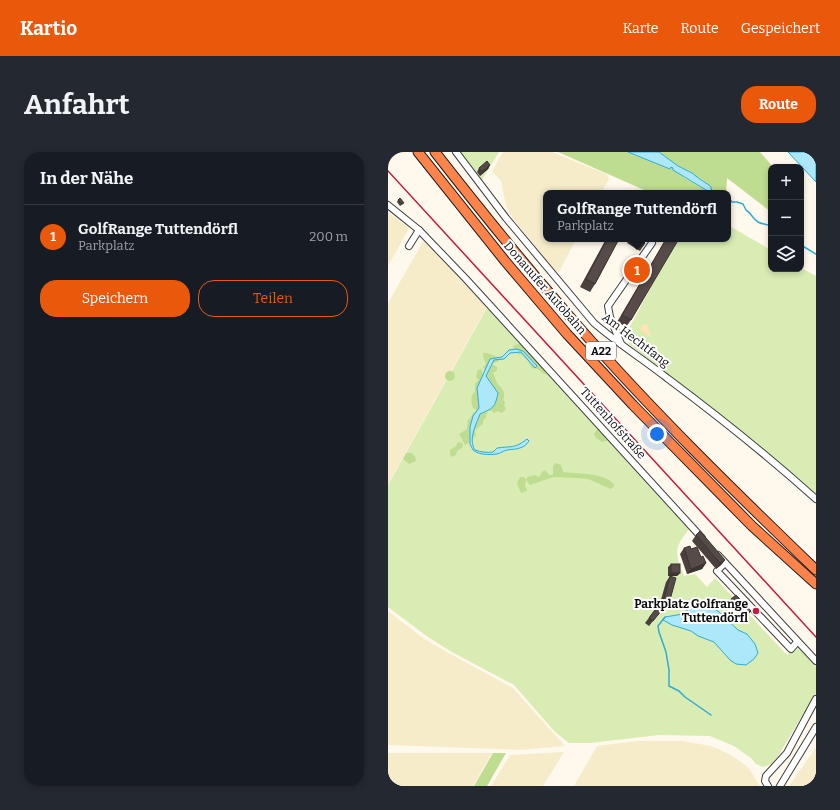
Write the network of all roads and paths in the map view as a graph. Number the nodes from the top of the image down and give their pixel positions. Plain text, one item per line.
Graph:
1 (418, 152) edge
2 (435, 152) edge
3 (456, 152) edge
4 (388, 205) edge
5 (419, 230) junction
6 (652, 244) dead end
7 (409, 246) dead end
8 (621, 344) junction
9 (816, 499) edge
10 (705, 541) edge
11 (715, 552) edge
12 (725, 563) junction
13 (816, 570) edge
14 (816, 584) edge
15 (797, 642) junction
16 (816, 661) edge
17 (816, 699) edge
18 (816, 727) edge
19 (768, 786) edge
20 (780, 786) edge

1 - 14 highway, Donauufer Autobahn / A22
2 - 13 highway, Donauufer Autobahn / A22
3 - 8 street, Am Hechtfang
4 - 5 street, Tuttenhofstraße
5 - 7 street
5 - 10 street, Tuttenhofstraße
6 - 8 street
8 - 9 street, Am Hechtfang
11 - 12 street
12 - 15 street
12 - 15 street
15 - 16 street
17 - 19 street
18 - 20 street

